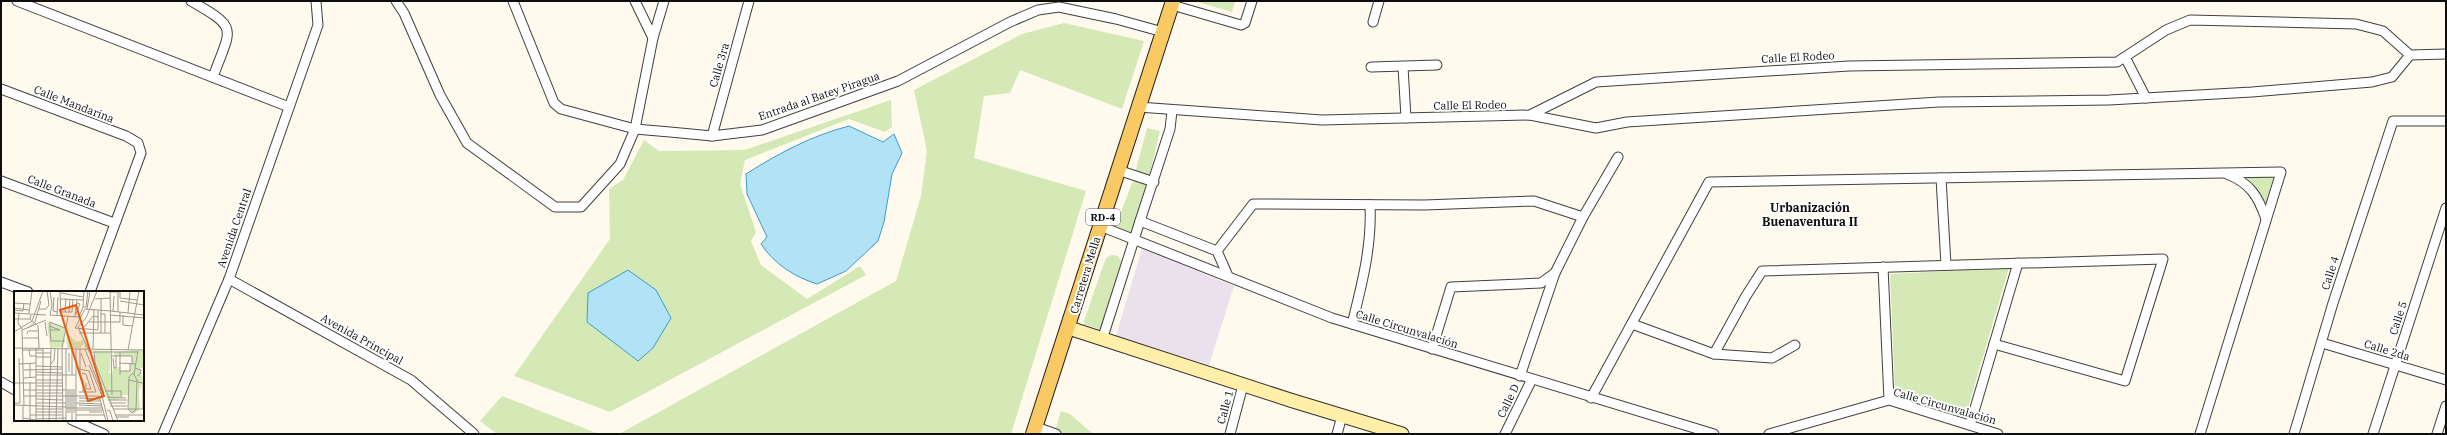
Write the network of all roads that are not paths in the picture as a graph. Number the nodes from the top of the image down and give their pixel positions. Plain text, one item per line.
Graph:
1 (17, 1) edge
2 (191, 1) edge
3 (316, 1) edge
4 (396, 1) edge
5 (513, 1) edge
6 (634, 1) edge
7 (664, 1) edge
8 (751, 1) edge
9 (1252, 1) edge
10 (1379, 1) edge
11 (1172, 3) edge
12 (1373, 22) dead end
13 (1163, 32) junction
14 (653, 38) junction
15 (2446, 54) edge
16 (2410, 55) junction
17 (2125, 57) junction
18 (1436, 65) dead end
19 (1371, 67) dead end
20 (1403, 67) junction
21 (213, 77) junction
22 (1, 89) edge
23 (2146, 98) junction
24 (289, 107) junction
25 (1138, 107) junction
26 (1172, 111) junction
27 (1530, 115) junction
28 (1406, 118) junction
29 (2446, 121) edge
30 (635, 128) junction
31 (712, 136) junction
32 (1618, 157) dead end
33 (1118, 170) junction
34 (2222, 172) junction
35 (1941, 178) junction
36 (1, 181) edge
37 (1154, 182) junction
38 (1370, 205) junction
39 (2446, 208) edge
40 (1583, 217) junction
41 (2266, 219) junction
42 (1140, 221) junction
43 (114, 223) junction
44 (1100, 226) junction
45 (1133, 240) junction
46 (1217, 251) junction
47 (2018, 263) junction
48 (1946, 266) junction
49 (1883, 267) junction
50 (1555, 273) junction
51 (1228, 276) junction
52 (229, 279) junction
53 (1, 282) edge
54 (25, 291) edge
55 (90, 291) edge
56 (1352, 324) junction
57 (1632, 324) junction
58 (1069, 328) junction
59 (1102, 340) junction
60 (2322, 343) junction
61 (1994, 344) junction
62 (1795, 345) dead end
63 (1432, 349) junction
64 (1714, 354) junction
65 (2396, 365) junction
66 (1520, 376) junction
67 (1532, 379) junction
68 (2446, 380) edge
69 (1, 382) edge
70 (1243, 385) junction
71 (14, 389) edge
72 (1591, 398) junction
73 (1889, 400) junction
74 (2446, 406) edge
75 (1342, 416) junction
76 (74, 421) edge
77 (1970, 425) junction
78 (1034, 430) edge
79 (104, 434) edge
80 (163, 434) edge
81 (474, 434) edge
82 (1056, 434) edge
83 (1230, 434) edge
84 (1337, 434) edge
85 (1402, 434) edge
86 (1505, 434) edge
87 (1714, 434) edge
88 (1769, 434) edge
89 (1998, 434) edge
90 (2200, 434) edge
91 (2294, 434) edge
92 (2373, 434) edge
93 (2437, 434) edge

1 - 21 street
2 - 21 street
3 - 24 street, Avenida Central
4 - 30 street
5 - 30 street, Entrada al Batey Piragua
6 - 14 street
7 - 14 street
8 - 31 street, Calle 3ra
9 - 11 street
10 - 12 street
11 - 13 main road, Carretera Mella / RD-4
13 - 25 main road, Carretera Mella / RD-4
13 - 31 street, Entrada al Batey Piragua
14 - 30 street
15 - 16 street
16 - 17 street, Calle El Rodeo
16 - 23 street
17 - 23 street
17 - 27 street, Calle El Rodeo
18 - 20 street
19 - 20 street
20 - 28 street
21 - 24 street
22 - 43 street, Calle Mandarina
23 - 27 street
24 - 52 street, Avenida Central
25 - 26 street, Calle El Rodeo
25 - 33 main road, Carretera Mella / RD-4
26 - 28 street, Calle El Rodeo
26 - 37 street
27 - 28 street, Calle El Rodeo
29 - 60 street, Calle 4
30 - 31 street, Entrada al Batey Piragua
32 - 40 street
33 - 37 street
33 - 44 main road, Carretera Mella / RD-4
34 - 35 street
34 - 41 street
34 - 41 street
35 - 48 street
35 - 57 street
36 - 43 street, Calle Granada
37 - 42 street
38 - 40 street
38 - 46 street
38 - 56 street
39 - 65 street, Calle 5
40 - 50 street
41 - 90 street
42 - 45 street
42 - 46 street
43 - 55 street
44 - 45 street, Calle Circunvalación
44 - 58 main road, Carretera Mella / RD-4
45 - 51 street, Calle Circunvalación
45 - 59 street
46 - 51 street
47 - 48 street
47 - 61 street
47 - 61 street
48 - 49 street
49 - 64 street
49 - 73 street
50 - 63 street
50 - 66 street
51 - 56 street, Calle Circunvalación
52 - 80 street, Avenida Central
52 - 81 street, Avenida Principal
53 - 54 street
56 - 63 street, Calle Circunvalación
57 - 64 street
57 - 72 street
58 - 59 street
58 - 78 main road, Carretera Mella / RD-4
59 - 70 street
60 - 65 street, Calle 2da
60 - 91 street, Calle 4
61 - 77 street
62 - 64 street
63 - 66 street, Calle Circunvalación
65 - 68 street, Calle 2da
65 - 92 street, Calle 5
66 - 67 street, Calle Circunvalación
67 - 72 street, Calle Circunvalación
67 - 86 street, Calle D
69 - 71 street
70 - 75 street
70 - 83 street, Calle 1
72 - 87 street, Calle Circunvalación
73 - 77 street, Calle Circunvalación
73 - 88 street, Calle Circunvalación
74 - 93 street
75 - 84 street
75 - 85 street
76 - 79 street
77 - 89 street, Calle Circunvalación
78 - 82 street

